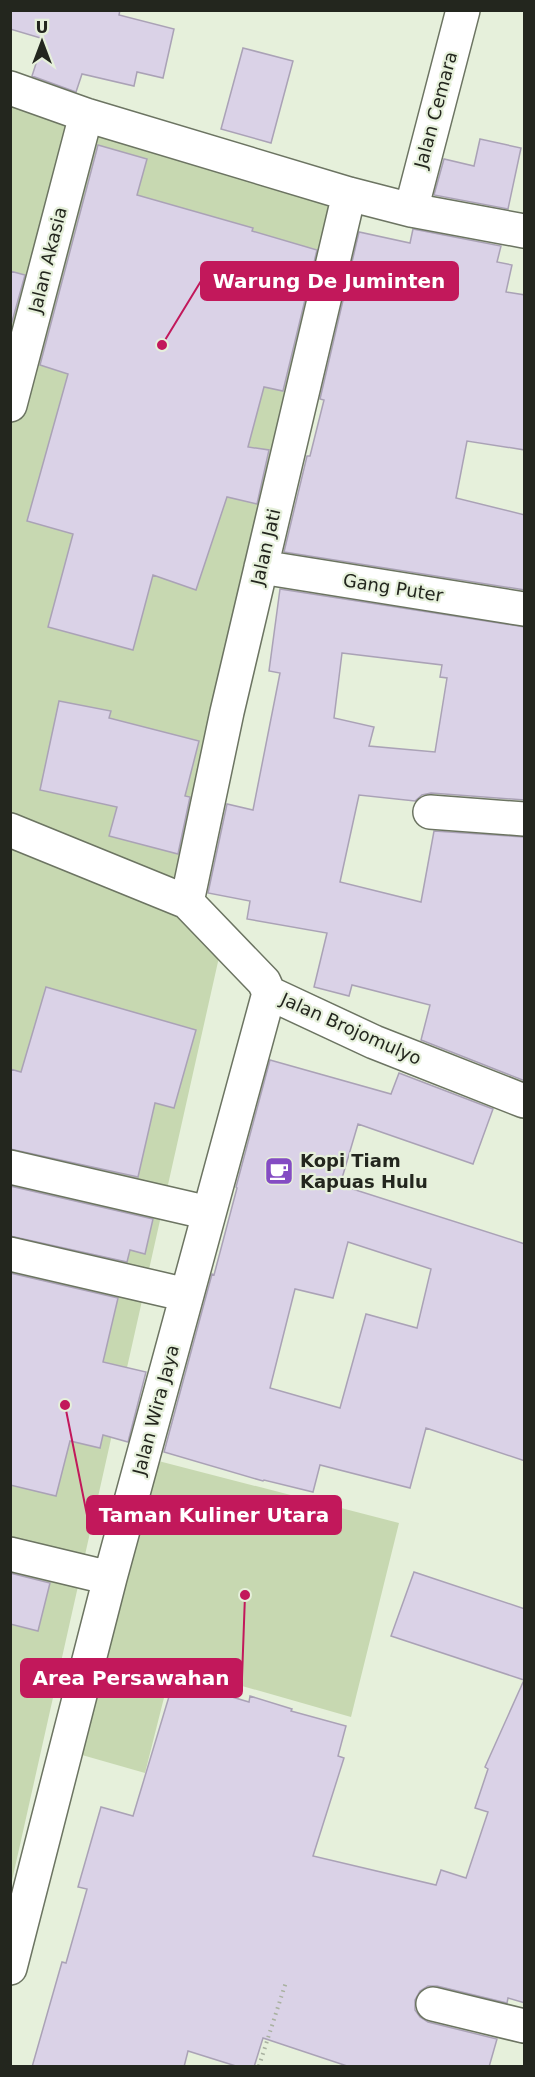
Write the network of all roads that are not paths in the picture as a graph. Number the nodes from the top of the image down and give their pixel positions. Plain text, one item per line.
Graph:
1 (463, 10) edge
2 (10, 88) edge
3 (86, 115) junction
4 (349, 194) junction
5 (411, 210) junction
6 (525, 231) edge
7 (10, 405) edge
8 (261, 567) junction
9 (525, 609) edge
10 (430, 812) dead end
11 (525, 819) edge
12 (10, 830) edge
13 (187, 902) junction
14 (269, 993) junction
15 (525, 1101) edge
16 (10, 1167) edge
17 (209, 1214) junction
18 (10, 1254) edge
19 (187, 1295) junction
20 (10, 1554) edge
21 (110, 1578) junction
22 (22, 1880) edge
23 (10, 1968) edge
24 (433, 2004) dead end
25 (525, 2026) edge

1 - 5 street, Jalan Cemara
2 - 3 street
3 - 4 street
3 - 7 street, Jalan Akasia
4 - 5 street
4 - 8 street, Jalan Jati
5 - 6 street
8 - 9 street, Gang Puter
8 - 13 street, Jalan Jati
10 - 11 street
12 - 13 street, Jalan Brojomulyo
13 - 14 street, Jalan Brojomulyo
14 - 15 street, Jalan Brojomulyo
14 - 17 street, Jalan Wira Jaya
16 - 17 street
17 - 19 street, Jalan Wira Jaya
18 - 19 street
19 - 21 street, Jalan Wira Jaya
20 - 21 street
21 - 22 street, Jalan Wira Jaya
22 - 23 street, Jalan Wira Jaya
24 - 25 street

